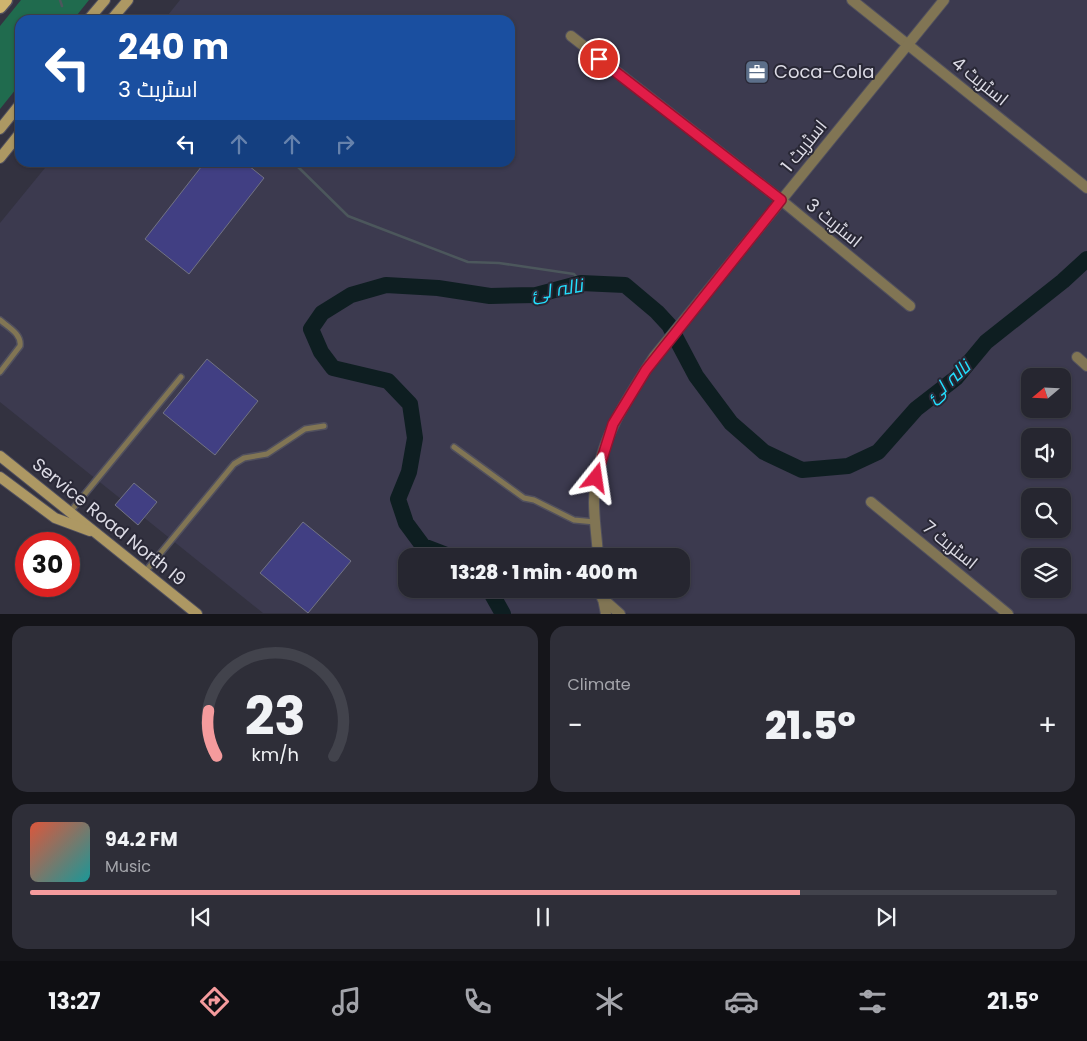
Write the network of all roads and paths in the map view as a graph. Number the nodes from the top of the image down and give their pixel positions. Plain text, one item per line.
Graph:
1 (6, 0) edge
2 (105, 0) edge
3 (128, 0) edge
4 (852, 0) edge
5 (944, 0) edge
6 (0, 7) edge
7 (92, 15) edge
8 (115, 15) edge
9 (571, 36) dead end
10 (908, 45) junction
11 (15, 110) edge
12 (0, 129) edge
13 (15, 139) edge
14 (0, 158) edge
15 (1087, 188) edge
16 (781, 200) junction
17 (910, 306) dead end
18 (0, 320) edge
19 (1076, 357) dead end
20 (1087, 366) edge
21 (0, 372) edge
22 (181, 377) dead end
23 (324, 426) dead end
24 (454, 447) dead end
25 (0, 456) edge
26 (0, 477) edge
27 (871, 502) dead end
28 (70, 512) junction
29 (596, 522) junction
30 (98, 534) junction
31 (598, 548) edge
32 (146, 572) junction
33 (602, 598) edge
34 (606, 598) edge
35 (197, 614) edge
36 (606, 614) edge
37 (620, 614) edge
38 (1008, 614) edge

1 - 6 main road
2 - 7 main road
3 - 8 main road
4 - 10 street, اسٹریٹ 4
5 - 10 street, اسٹریٹ 1
9 - 16 street, اسٹریٹ 3
10 - 15 street, اسٹریٹ 4
10 - 16 street, اسٹریٹ 1
11 - 12 main road
13 - 14 main road
16 - 17 street, اسٹریٹ 3
16 - 29 street, اسٹریٹ 1
18 - 21 lane
19 - 20 street
22 - 28 lane
23 - 32 lane
24 - 29 lane
25 - 28 main road, Service Road North I9
26 - 30 main road
27 - 38 street, اسٹریٹ 7
28 - 30 main road, Service Road North I9
29 - 31 street, اسٹریٹ 1
30 - 32 main road, Service Road North I9
32 - 35 main road, Service Road North I9
33 - 36 street
34 - 37 street

